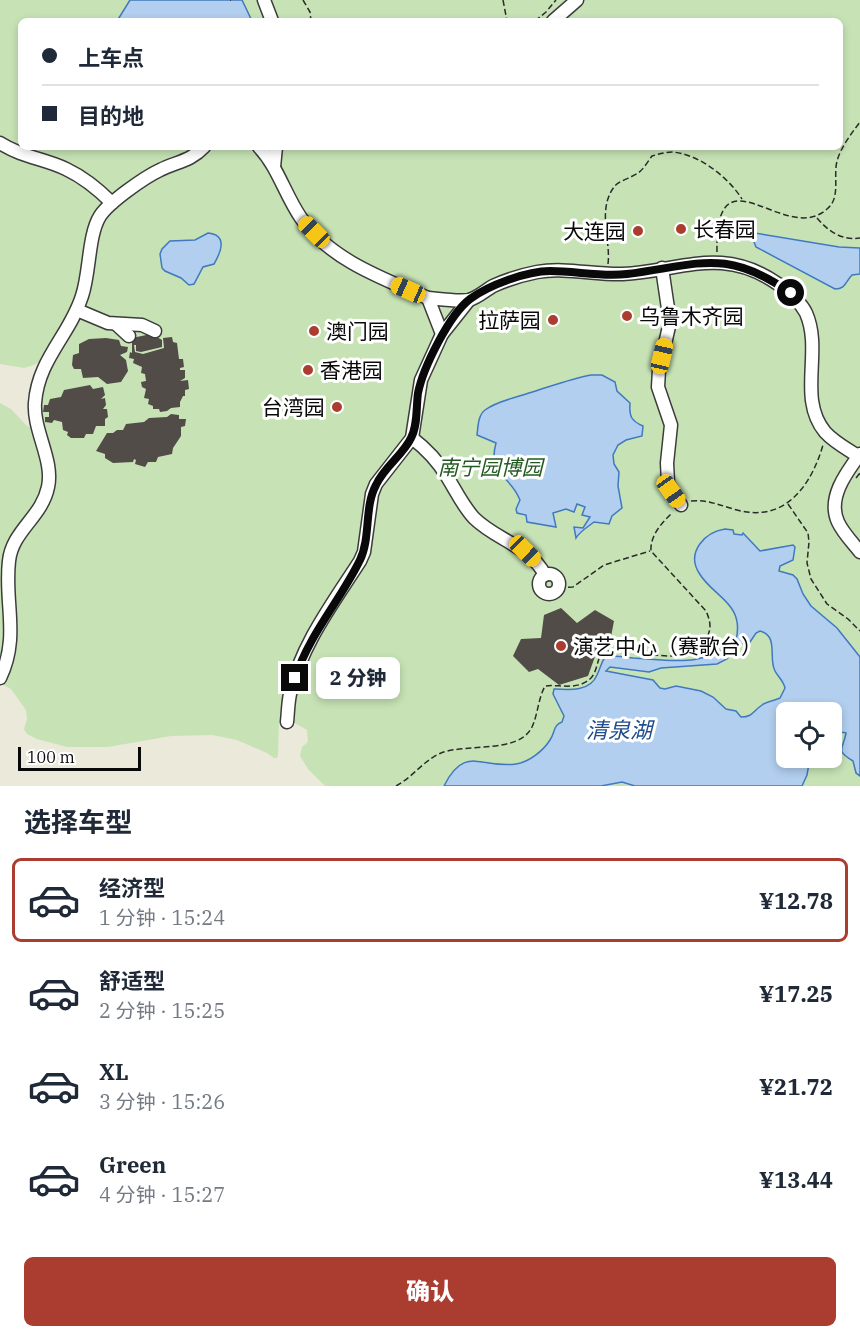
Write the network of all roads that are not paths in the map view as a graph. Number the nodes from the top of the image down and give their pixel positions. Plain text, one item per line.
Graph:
1 (264, 0) edge
2 (577, 0) edge
3 (271, 18) edge
4 (556, 18) edge
5 (0, 143) edge
6 (201, 150) edge
7 (261, 150) edge
8 (276, 150) edge
9 (274, 167) junction
10 (111, 203) junction
11 (662, 268) junction
12 (428, 298) junction
13 (469, 300) junction
14 (77, 310) junction
15 (116, 324) junction
16 (155, 332) dead end
17 (442, 334) junction
18 (129, 336) dead end
19 (412, 438) junction
20 (859, 455) edge
21 (681, 505) road end
22 (860, 552) edge
23 (559, 588) road end
24 (0, 678) edge
25 (287, 722) dead end

1 - 3 street
2 - 4 street
5 - 10 street
6 - 10 street
7 - 9 street
8 - 9 street
9 - 12 street
10 - 14 street
11 - 13 street
11 - 20 street
11 - 21 street
12 - 13 street
12 - 17 street
13 - 17 street
14 - 15 street
14 - 24 street
15 - 16 street
15 - 18 street
17 - 19 street
19 - 23 street
19 - 25 street
20 - 22 street

